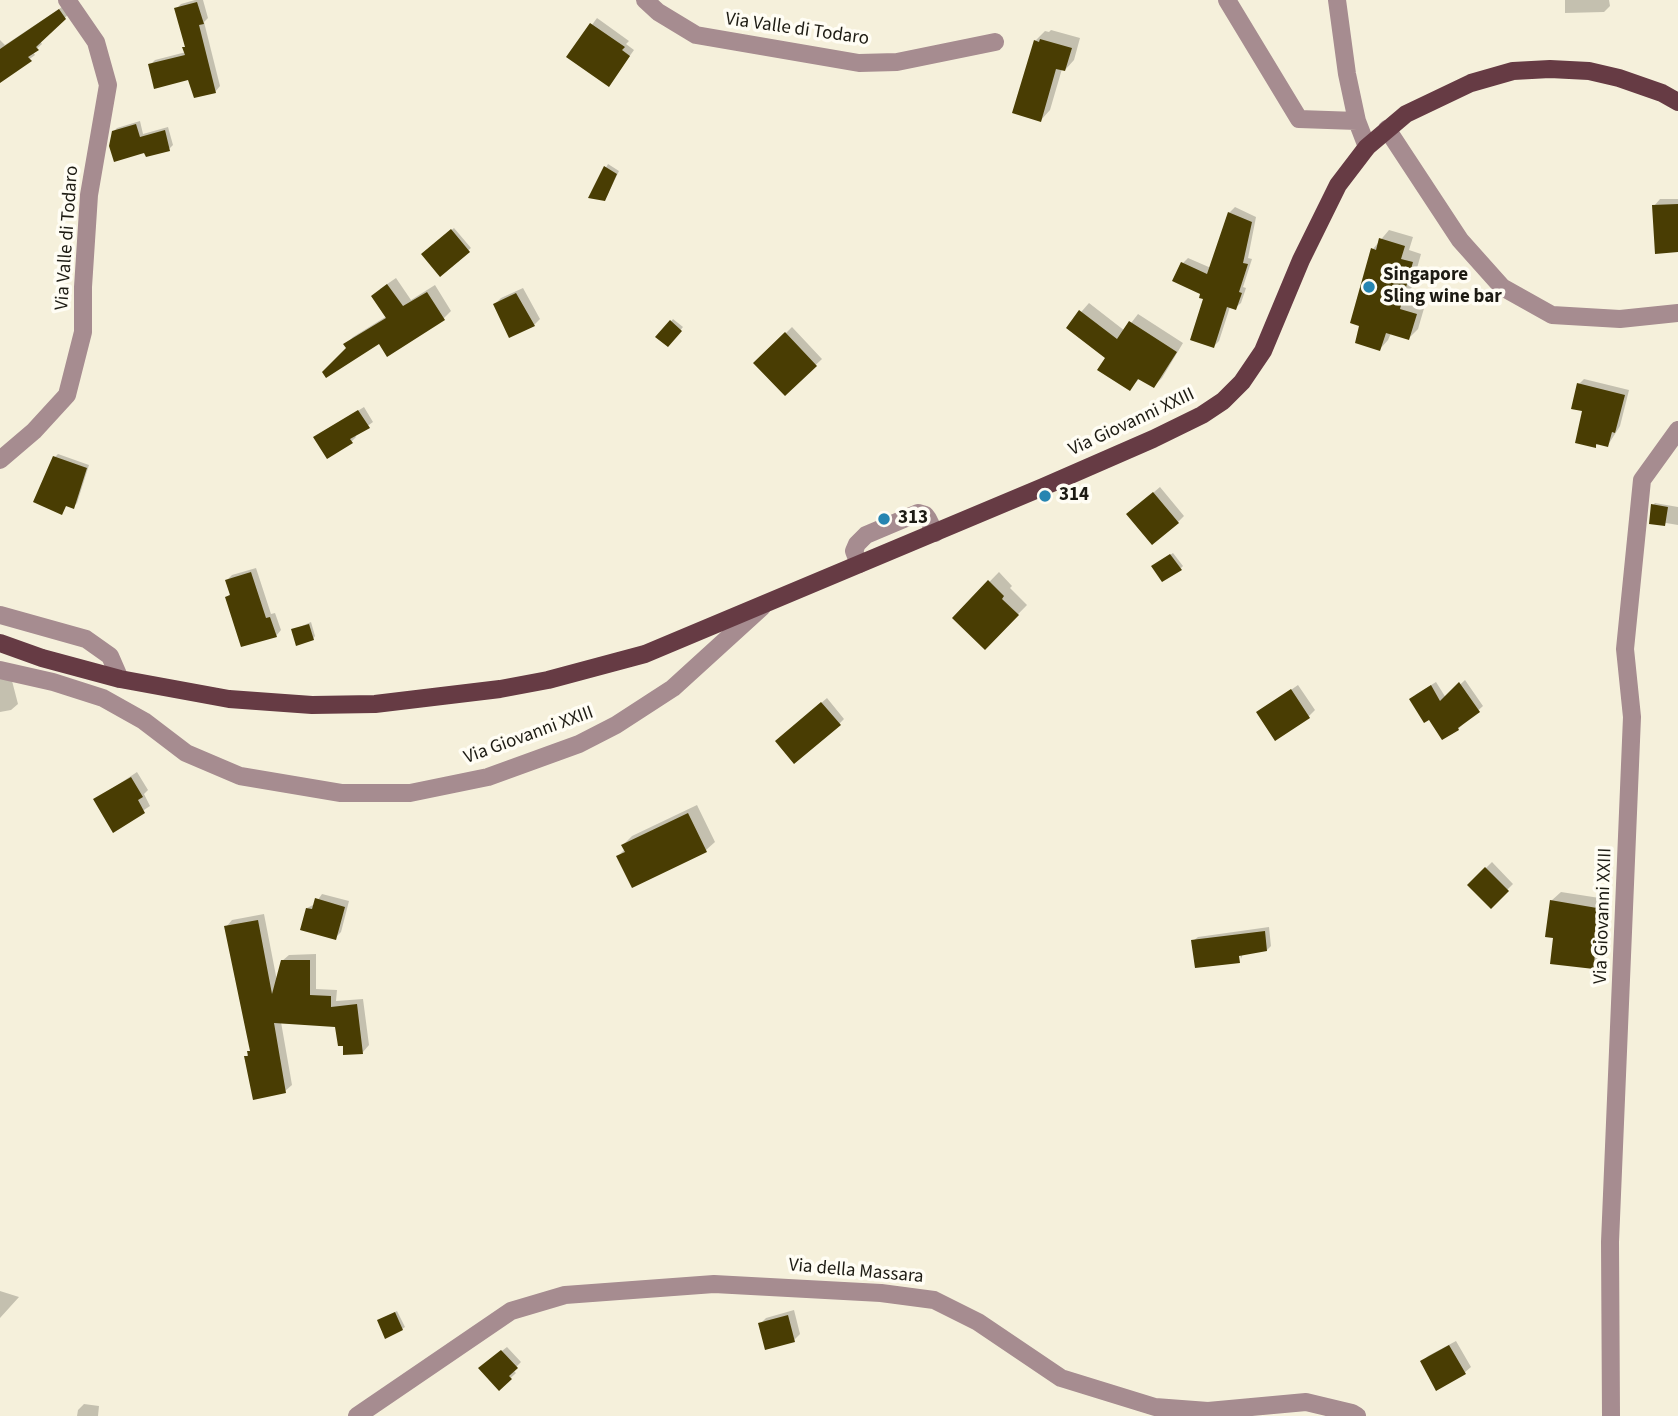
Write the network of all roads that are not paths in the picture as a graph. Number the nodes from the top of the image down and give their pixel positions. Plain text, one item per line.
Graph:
1 (67, 0) edge
2 (645, 0) edge
3 (1227, 0) edge
4 (1337, 0) edge
5 (995, 43) dead end
6 (1678, 102) edge
7 (1357, 121) junction
8 (1387, 129) junction
9 (1367, 147) junction
10 (1678, 313) edge
11 (1678, 430) edge
12 (0, 460) edge
13 (762, 606) junction
14 (0, 615) edge
15 (0, 643) edge
16 (0, 670) edge
17 (120, 679) junction
18 (357, 1416) edge
19 (1357, 1416) edge
20 (1611, 1416) edge

1 - 12 street, Via Valle di Todaro
2 - 5 street, Via Valle di Todaro
3 - 7 street
4 - 7 street
6 - 8 main road, Via Giovanni XXIII
7 - 9 street
8 - 9 main road, Via Giovanni XXIII
8 - 10 street
9 - 13 main road, Via Giovanni XXIII
11 - 20 street, Via Giovanni XXIII
13 - 16 street, Via Giovanni XXIII
13 - 17 main road, Via Giovanni XXIII
14 - 17 street
15 - 17 main road, Via Giovanni XXIII
18 - 19 street, Via della Massara

